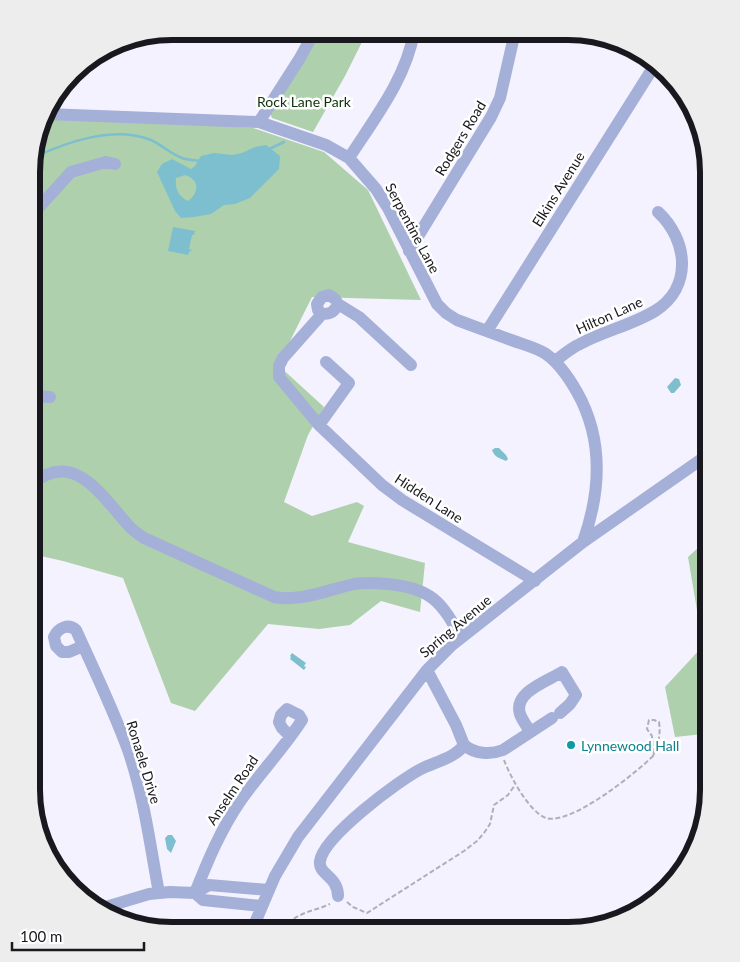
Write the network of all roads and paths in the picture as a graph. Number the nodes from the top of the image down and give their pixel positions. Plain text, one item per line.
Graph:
1 (310, 40) edge
2 (412, 40) edge
3 (513, 40) edge
4 (651, 70) edge
5 (54, 114) edge
6 (259, 122) junction
7 (349, 158) junction
8 (115, 164) dead end
9 (40, 206) edge
10 (658, 212) dead end
11 (409, 251) junction
12 (487, 331) junction
13 (555, 361) junction
14 (326, 362) dead end
15 (410, 365) dead end
16 (40, 396) edge
17 (50, 397) dead end
18 (319, 425) junction
19 (700, 460) edge
20 (40, 480) edge
21 (583, 542) junction
22 (535, 581) junction
23 (461, 638) junction
24 (83, 646) dead end
25 (427, 670) junction
26 (530, 732) junction
27 (290, 736) dead end
28 (464, 745) junction
29 (500, 751) junction
30 (653, 756) junction
31 (515, 785) junction
32 (268, 890) junction
33 (160, 893) junction
34 (195, 893) junction
35 (338, 896) junction
36 (110, 906) edge
37 (261, 906) junction
38 (255, 922) edge
39 (290, 922) edge

1 - 6 street
2 - 7 street
3 - 11 street, Rodgers Road
4 - 12 street, Elkins Avenue
5 - 6 street, Serpentine Lane
6 - 7 street, Serpentine Lane
7 - 11 street, Serpentine Lane
8 - 9 street
10 - 13 street, Hilton Lane
11 - 12 street, Serpentine Lane
12 - 13 street, Serpentine Lane
13 - 21 street, Serpentine Lane
14 - 18 street
15 - 18 street, Hidden Lane
16 - 17 street
18 - 22 street, Hidden Lane
19 - 21 street, Spring Avenue
20 - 23 street
21 - 22 street, Spring Avenue
22 - 23 street, Spring Avenue
23 - 25 street, Spring Avenue
24 - 33 street, Ronaele Drive
25 - 28 street
25 - 32 street, Spring Avenue
26 - 26 street
26 - 29 street
27 - 34 street, Anselm Road
28 - 29 street
28 - 35 street
29 - 31 path
30 - 30 path
30 - 31 path
31 - 35 path
32 - 34 street
32 - 37 street, Spring Avenue
33 - 34 street
33 - 36 street
34 - 37 street
35 - 39 path
37 - 38 street, Spring Avenue

